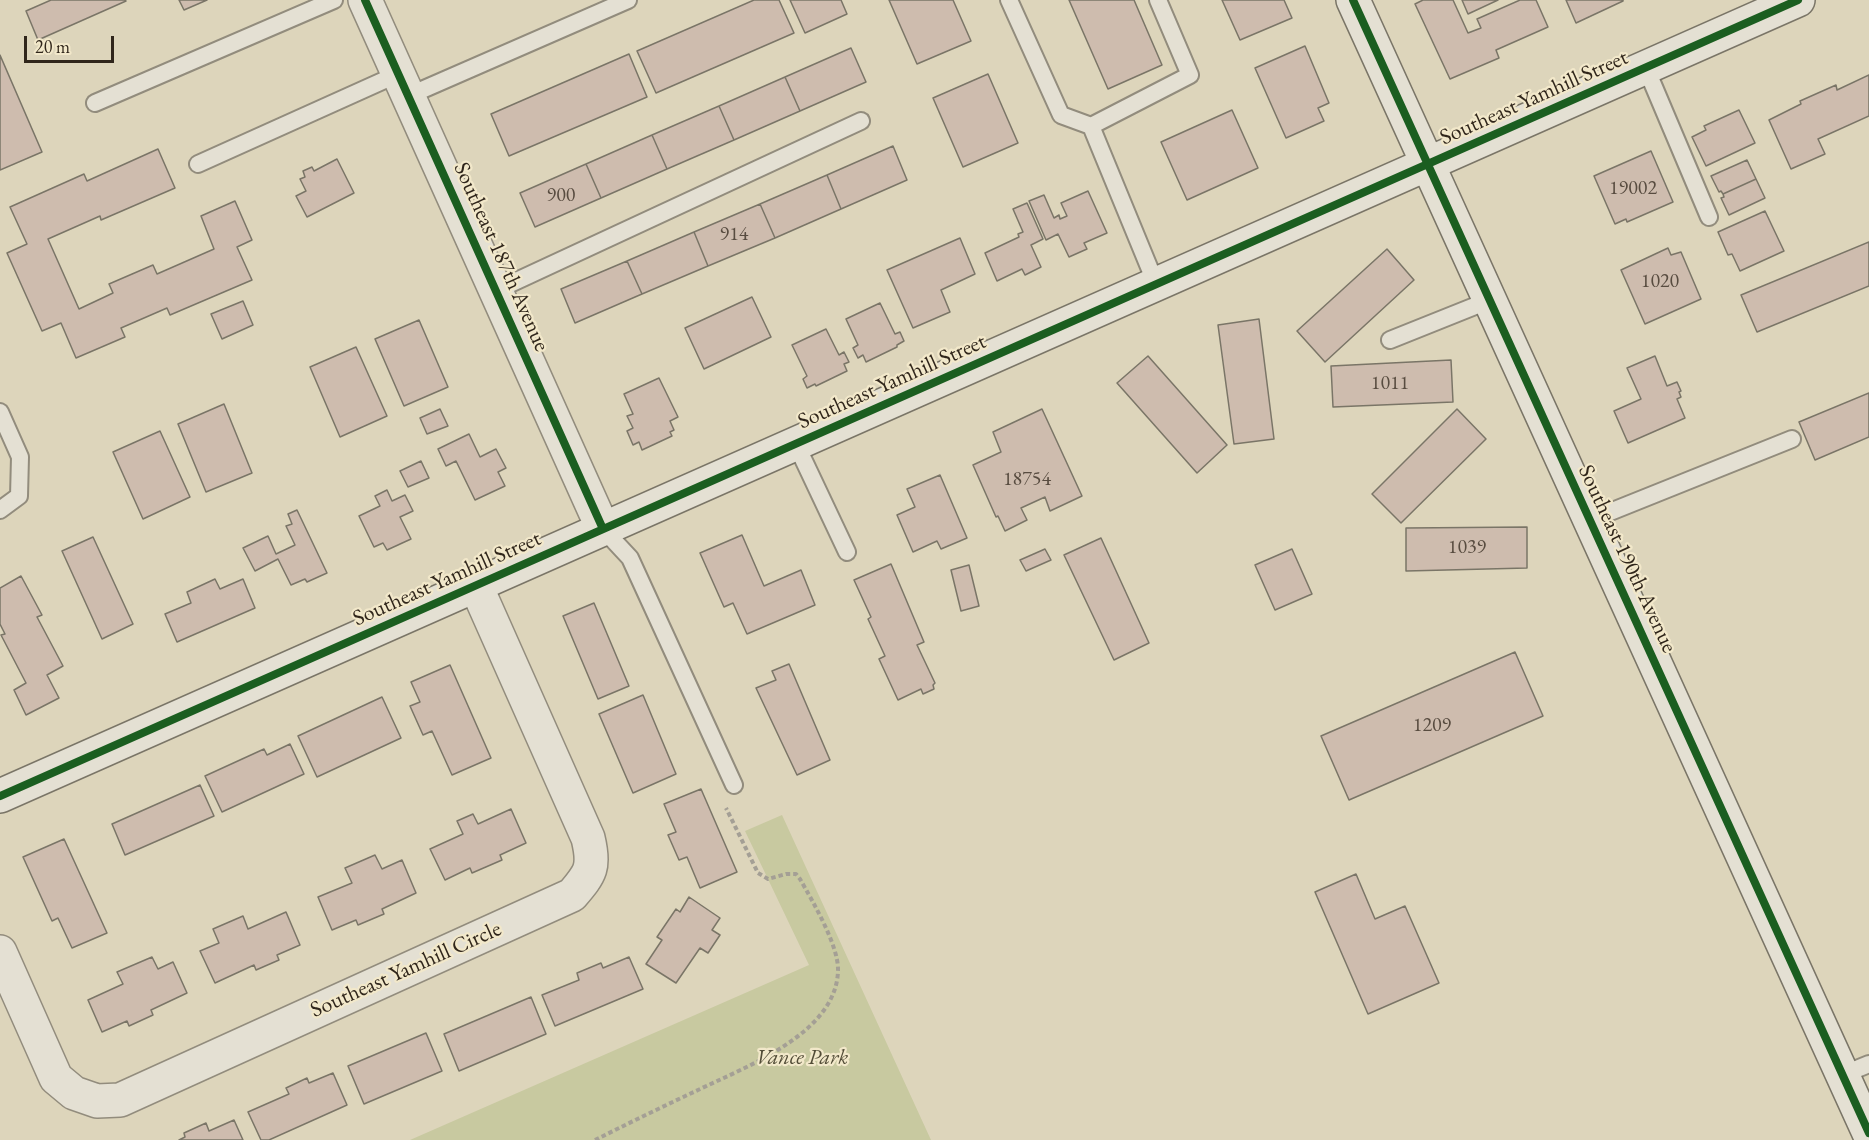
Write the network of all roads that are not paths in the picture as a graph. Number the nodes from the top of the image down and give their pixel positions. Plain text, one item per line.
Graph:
1 (334, 0) edge
2 (365, 0) edge
3 (628, 0) edge
4 (1009, 0) edge
5 (1158, 0) edge
6 (1353, 0) edge
7 (1798, 0) edge
8 (1646, 68) junction
9 (403, 85) junction
10 (95, 103) dead end
11 (861, 121) dead end
12 (1092, 126) junction
13 (198, 164) dead end
14 (1428, 164) junction
15 (1708, 218) dead end
16 (1156, 284) junction
17 (497, 290) junction
18 (1490, 300) junction
19 (1390, 340) dead end
20 (0, 412) edge
21 (1792, 439) dead end
22 (796, 444) junction
23 (0, 510) edge
24 (1590, 520) junction
25 (603, 529) junction
26 (847, 552) dead end
27 (477, 586) junction
28 (734, 785) road end
29 (0, 796) edge
30 (0, 952) edge
31 (1856, 1069) edge
32 (1869, 1133) edge

1 - 10 lane
2 - 9 street, Southeast 187th Avenue
3 - 9 lane
4 - 12 lane
5 - 12 lane
6 - 14 street, Southeast 190th Avenue
7 - 8 street, Southeast Yamhill Street
8 - 14 street, Southeast Yamhill Street
8 - 15 lane
9 - 13 lane
9 - 17 street, Southeast 187th Avenue
11 - 17 lane
12 - 16 lane
14 - 16 street, Southeast Yamhill Street
14 - 18 street, Southeast 190th Avenue
16 - 22 street, Southeast Yamhill Street
17 - 25 street, Southeast 187th Avenue
18 - 19 lane
18 - 24 street, Southeast 190th Avenue
20 - 23 lane
21 - 24 lane
22 - 25 street, Southeast Yamhill Street
22 - 26 lane
24 - 31 street, Southeast 190th Avenue
25 - 27 street, Southeast Yamhill Street
25 - 28 lane
27 - 29 street, Southeast Yamhill Street
27 - 30 street, Southeast Yamhill Circle
31 - 32 street, Southeast 190th Avenue

